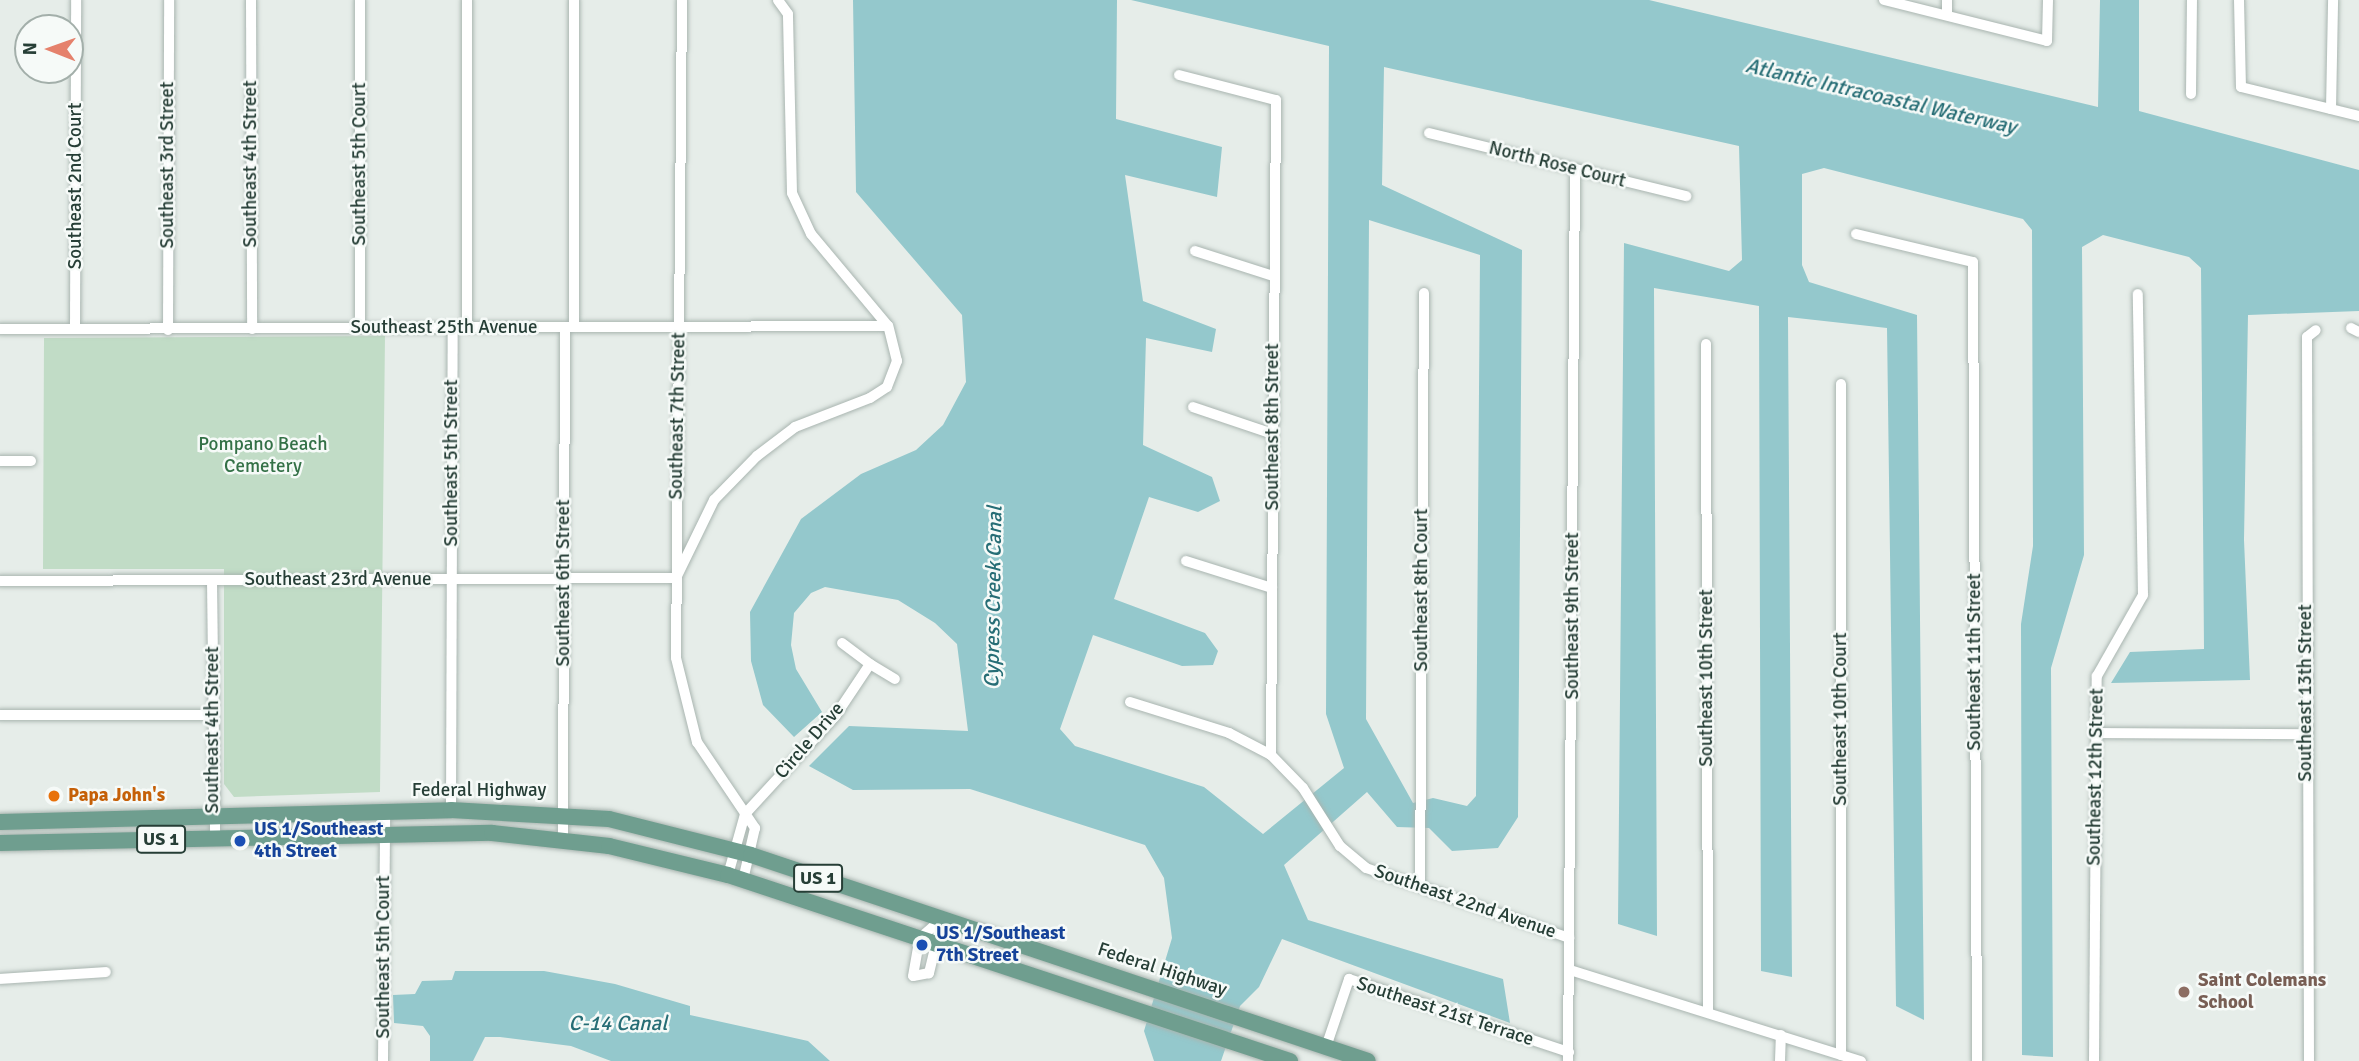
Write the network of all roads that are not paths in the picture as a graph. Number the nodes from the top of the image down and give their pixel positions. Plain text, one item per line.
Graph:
1 (76, 0) edge
2 (169, 0) edge
3 (251, 0) edge
4 (360, 0) edge
5 (467, 0) edge
6 (574, 0) edge
7 (682, 0) edge
8 (778, 0) edge
9 (1884, 0) edge
10 (1947, 0) edge
11 (2048, 0) edge
12 (2192, 0) edge
13 (2239, 0) edge
14 (2333, 0) edge
15 (1947, 15) junction
16 (1179, 75) dead end
17 (2191, 94) dead end
18 (2331, 109) junction
19 (2359, 116) edge
20 (1429, 133) dead end
21 (1574, 170) junction
22 (1686, 196) dead end
23 (1856, 234) dead end
24 (1195, 251) dead end
25 (1273, 276) junction
26 (1424, 293) dead end
27 (2138, 295) dead end
28 (888, 326) junction
29 (453, 327) junction
30 (467, 327) junction
31 (570, 327) junction
32 (360, 328) junction
33 (679, 328) junction
34 (0, 329) edge
35 (252, 329) junction
36 (75, 330) junction
37 (168, 330) junction
38 (2316, 330) dead end
39 (1706, 344) dead end
40 (1841, 384) dead end
41 (1193, 407) dead end
42 (1273, 434) junction
43 (0, 461) edge
44 (31, 461) dead end
45 (1186, 561) dead end
46 (676, 578) junction
47 (212, 580) junction
48 (451, 580) junction
49 (564, 580) junction
50 (0, 581) edge
51 (1272, 588) junction
52 (842, 643) dead end
53 (870, 664) junction
54 (895, 680) dead end
55 (1130, 702) dead end
56 (0, 715) edge
57 (212, 715) junction
58 (2095, 733) junction
59 (2306, 734) junction
60 (1271, 755) junction
61 (451, 810) junction
62 (385, 812) junction
63 (563, 813) junction
64 (745, 814) junction
65 (213, 815) junction
66 (0, 822) edge
67 (385, 834) junction
68 (215, 838) junction
69 (564, 840) junction
70 (0, 843) edge
71 (734, 850) junction
72 (751, 855) junction
73 (736, 878) junction
74 (1420, 886) junction
75 (942, 919) junction
76 (920, 938) junction
77 (1569, 938) junction
78 (939, 944) junction
79 (1570, 970) junction
80 (106, 972) dead end
81 (0, 979) edge
82 (1708, 1012) junction
83 (1781, 1035) junction
84 (1326, 1047) junction
85 (1841, 1055) junction
86 (1568, 1056) edge
87 (383, 1061) edge
88 (1290, 1061) edge
89 (1368, 1061) edge
90 (1780, 1061) edge
91 (1861, 1061) edge
92 (1977, 1061) edge
93 (2094, 1061) edge
94 (2309, 1061) edge

1 - 36 street, Southeast 2nd Court
2 - 37 street, Southeast 3rd Street
3 - 35 street, Southeast 4th Street
4 - 32 street, Southeast 5th Court
5 - 30 street
6 - 31 street, Southeast 6th Street
7 - 33 street, Southeast 7th Street
8 - 28 street
9 - 15 street
10 - 15 street
11 - 15 street
12 - 17 street
13 - 18 street
14 - 18 street
16 - 25 street, Southeast 8th Street
18 - 19 street
20 - 21 street, North Rose Court
21 - 22 street, North Rose Court
21 - 77 street, Southeast 9th Street
23 - 92 street, Southeast 11th Street
24 - 25 street
25 - 42 street, Southeast 8th Street
26 - 74 street, Southeast 8th Court
27 - 58 street, Southeast 12th Street
28 - 33 street, Southeast 25th Avenue
28 - 46 street
29 - 30 street, Southeast 25th Avenue
29 - 32 street, Southeast 25th Avenue
29 - 48 street, Southeast 5th Street
30 - 31 street, Southeast 25th Avenue
31 - 33 street, Southeast 25th Avenue
31 - 49 street, Southeast 6th Street
32 - 35 street, Southeast 25th Avenue
33 - 46 street, Southeast 7th Street
34 - 36 street, Southeast 25th Avenue
35 - 37 street, Southeast 25th Avenue
36 - 37 street, Southeast 25th Avenue
38 - 59 street, Southeast 13th Street
39 - 82 street, Southeast 10th Street
40 - 85 street, Southeast 10th Court
41 - 42 street
42 - 51 street, Southeast 8th Street
43 - 44 street
45 - 51 street
46 - 49 street, Southeast 23rd Avenue
46 - 64 street, Southeast 7th Street
47 - 48 street, Southeast 23rd Avenue
47 - 50 street, Southeast 23rd Avenue
47 - 57 street, Southeast 4th Street
48 - 49 street, Southeast 23rd Avenue
48 - 61 street, Southeast 5th Street
49 - 63 street, Southeast 6th Street
51 - 60 street, Southeast 8th Street
52 - 53 street
53 - 54 street
53 - 64 street, Circle Drive
55 - 60 street, Southeast 22nd Avenue
56 - 57 street
57 - 65 street, Southeast 4th Street
58 - 59 street
58 - 93 street, Southeast 12th Street
59 - 94 street, Southeast 13th Street
60 - 74 street, Southeast 22nd Avenue
61 - 62 main road, Federal Highway / US 1
61 - 63 main road, Federal Highway / US 1
62 - 65 main road, Federal Highway / US 1
62 - 67 street, Southeast 5th Court
63 - 69 street, Southeast 6th Street
63 - 71 main road, Federal Highway / US 1
64 - 71 street
64 - 72 street, Southeast 7th Street
65 - 66 main road, Federal Highway / US 1
65 - 68 street, Southeast 4th Street
67 - 68 main road, US 1
67 - 69 main road, US 1
67 - 87 street, Southeast 5th Court
68 - 70 main road, US 1
69 - 73 main road, US 1
71 - 72 main road, Federal Highway / US 1
71 - 73 street
72 - 73 street, Southeast 7th Street
72 - 75 main road, Federal Highway / US 1
73 - 76 main road, US 1
74 - 77 street, Southeast 22nd Avenue
75 - 76 street
75 - 78 street
75 - 84 main road, Federal Highway / US 1
76 - 78 main road, US 1
76 - 78 street
77 - 79 street, Southeast 9th Street
78 - 88 main road, US 1
79 - 82 street
79 - 86 street, Southeast 9th Street
80 - 81 street
82 - 83 street
83 - 85 street
83 - 90 street
84 - 86 street, Southeast 21st Terrace
84 - 89 main road, Federal Highway / US 1
85 - 91 street

